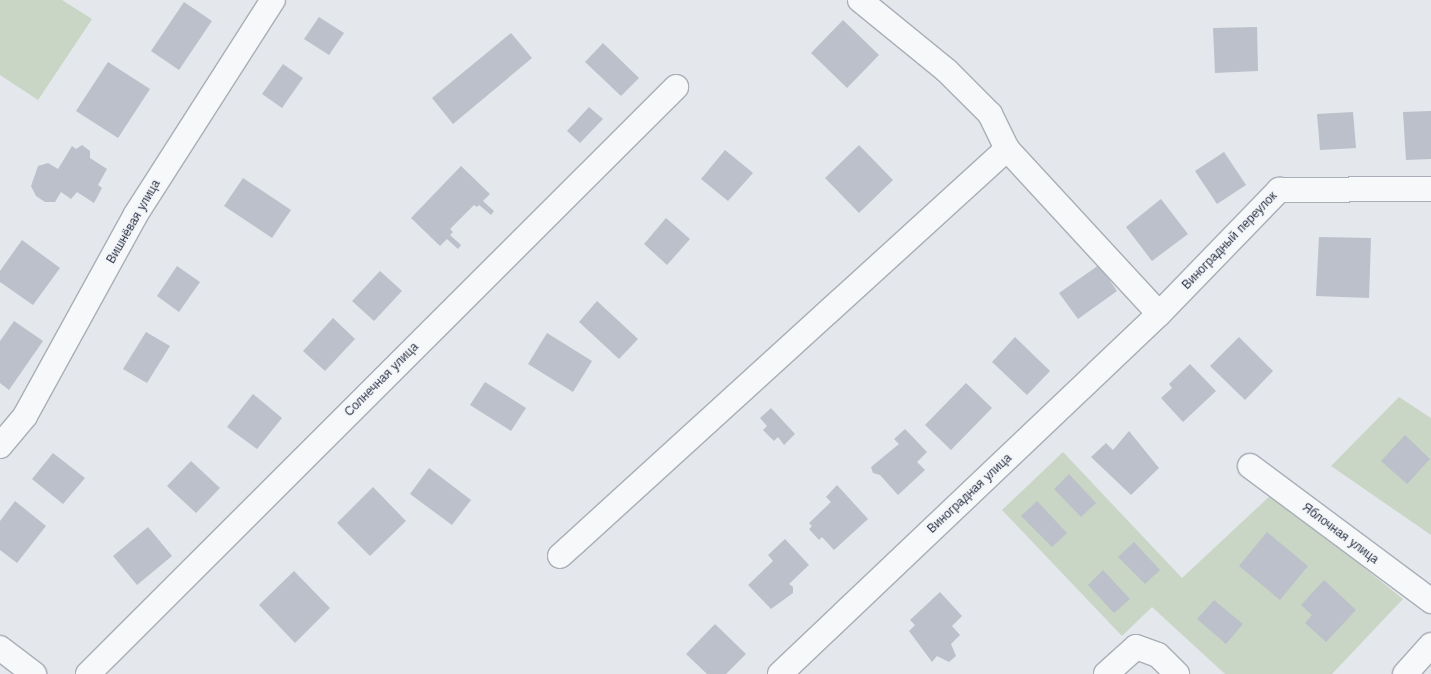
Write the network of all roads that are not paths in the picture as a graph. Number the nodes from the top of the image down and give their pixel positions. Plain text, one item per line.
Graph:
1 (273, 0) edge
2 (860, 0) edge
3 (676, 88) dead end
4 (1007, 149) junction
5 (1431, 189) edge
6 (1159, 314) junction
7 (0, 446) edge
8 (1250, 466) dead end
9 (560, 556) dead end
10 (1431, 601) edge
11 (1431, 645) edge
12 (0, 648) edge
13 (34, 674) edge
14 (88, 674) edge
15 (780, 674) edge
16 (1106, 674) edge
17 (1177, 674) edge
18 (1405, 674) edge

1 - 7 street, Вишнёвая улица
2 - 4 street
3 - 14 street, Солнечная улица
4 - 6 street
4 - 9 street
5 - 6 street, Виноградный переулок
6 - 15 street, Виноградная улица
8 - 10 street, Яблочная улица
11 - 18 street
12 - 13 street
16 - 17 street

